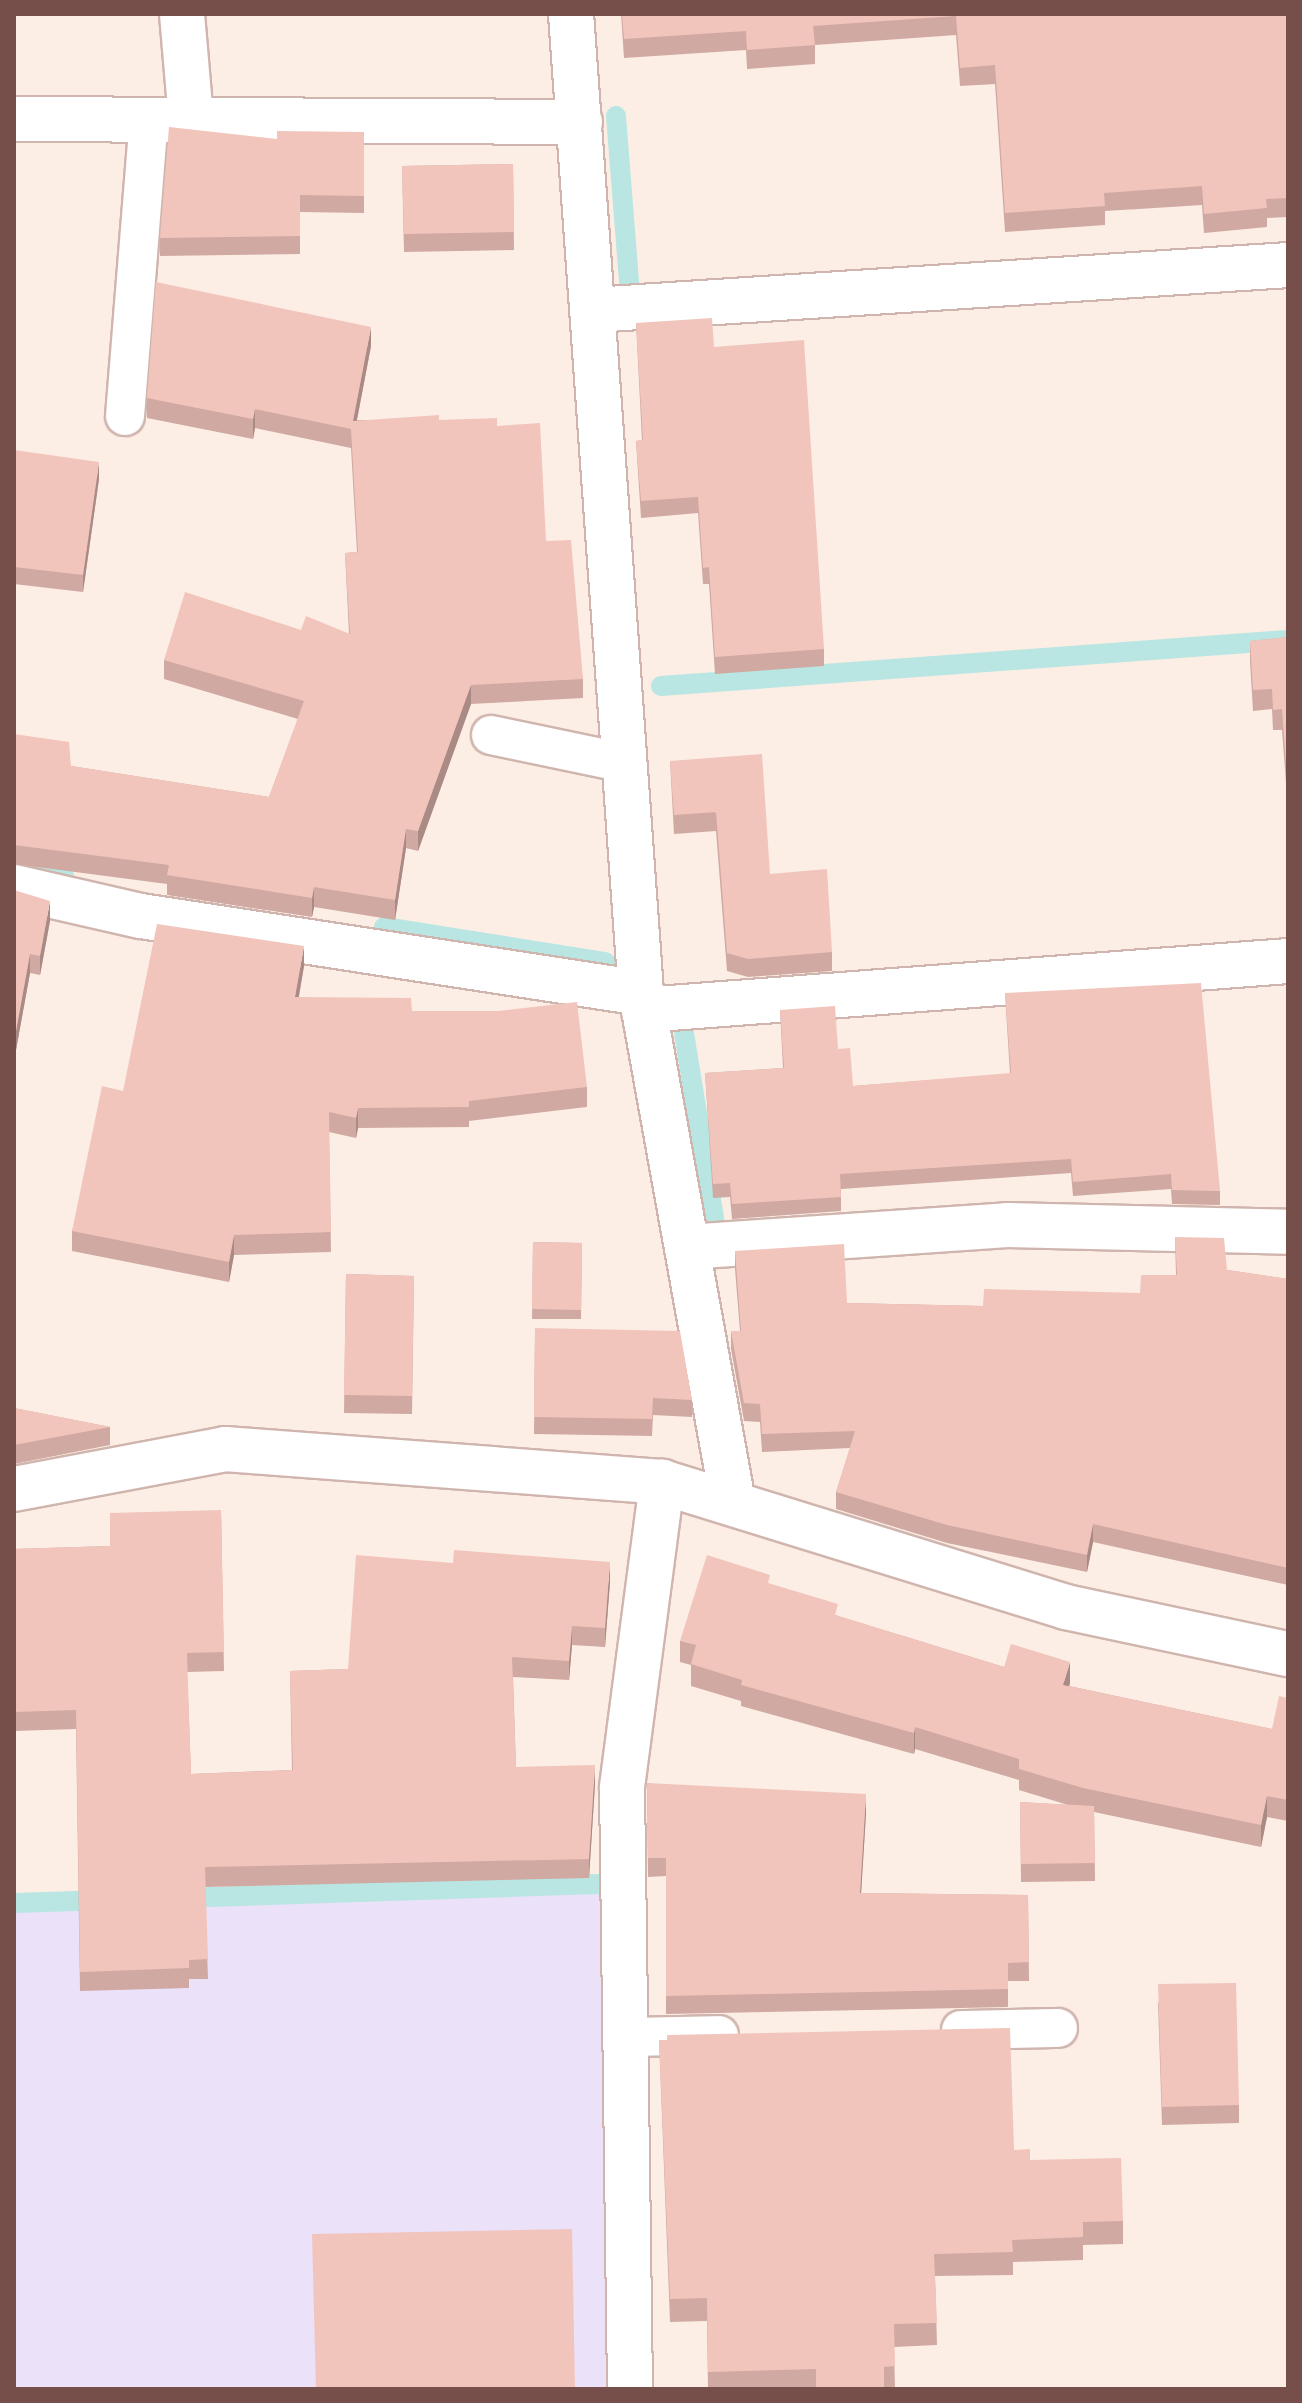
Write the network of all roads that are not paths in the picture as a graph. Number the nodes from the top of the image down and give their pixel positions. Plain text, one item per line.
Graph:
1 (182, 14) edge
2 (571, 14) edge
3 (14, 119) edge
4 (170, 120) junction
5 (580, 122) junction
6 (1288, 265) edge
7 (593, 310) junction
8 (125, 416) dead end
9 (491, 735) dead end
10 (625, 763) junction
11 (14, 887) edge
12 (1288, 961) edge
13 (642, 1002) junction
14 (1288, 1232) edge
15 (687, 1247) junction
16 (662, 1482) junction
17 (14, 1489) edge
18 (733, 1503) junction
19 (1288, 1654) edge
20 (1058, 2028) dead end
21 (919, 2031) edge
22 (749, 2034) edge
23 (626, 2037) junction
24 (630, 2389) edge

1 - 4 street
2 - 5 street
3 - 4 street
4 - 5 street
4 - 8 lane
5 - 7 street
6 - 7 street
7 - 10 street
9 - 10 lane
10 - 13 street
11 - 13 street
12 - 13 street
13 - 15 street
14 - 15 street
15 - 18 street
16 - 17 street
16 - 18 street
16 - 23 street
18 - 19 street
20 - 21 lane
22 - 23 lane
23 - 24 street

